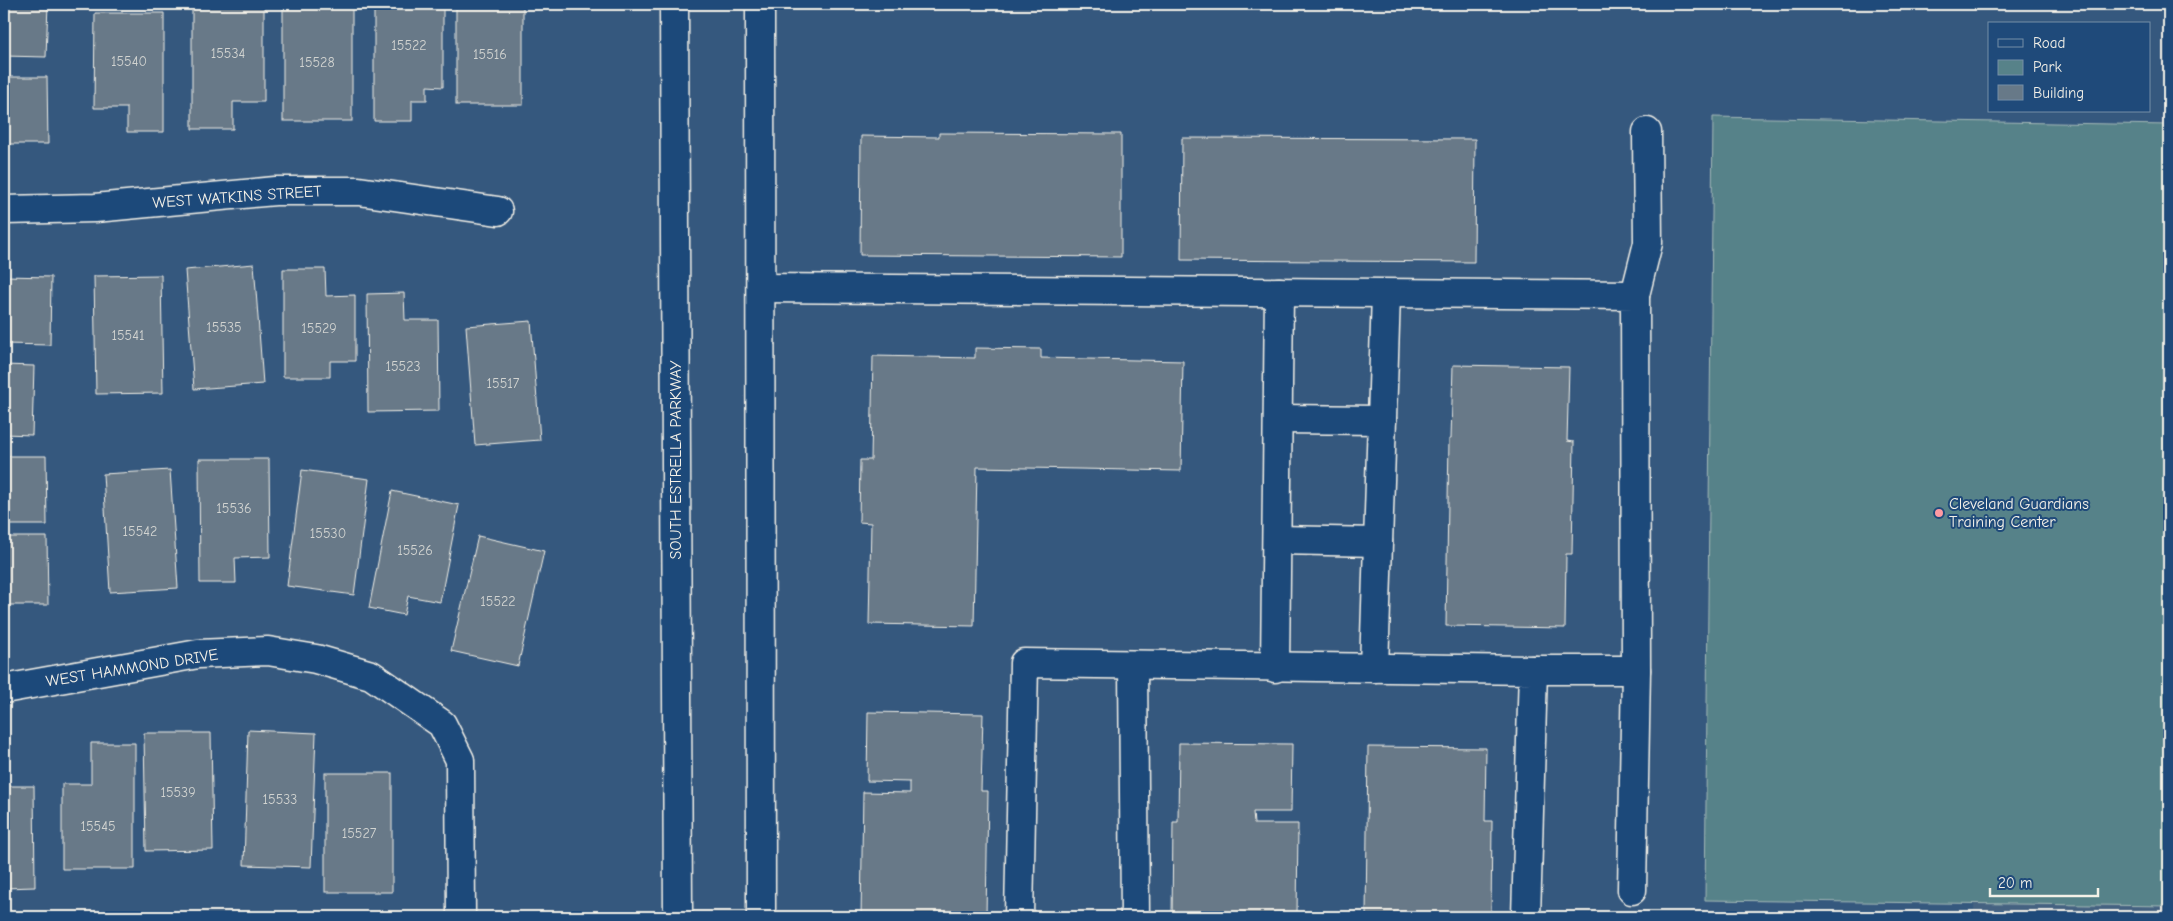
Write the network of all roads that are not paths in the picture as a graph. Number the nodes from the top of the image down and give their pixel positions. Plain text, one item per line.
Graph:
1 (674, 4) edge
2 (760, 4) edge
3 (1646, 132) dead end
4 (4, 210) edge
5 (498, 211) dead end
6 (761, 288) junction
7 (1278, 292) junction
8 (1386, 294) junction
9 (1635, 294) junction
10 (1278, 419) junction
11 (1382, 420) junction
12 (1277, 540) junction
13 (1378, 542) junction
14 (1133, 666) junction
15 (1275, 668) junction
16 (1374, 668) junction
17 (1533, 670) junction
18 (1636, 670) junction
19 (4, 688) edge
20 (1632, 890) dead end
21 (461, 917) edge
22 (678, 917) edge
23 (761, 917) edge
24 (1019, 917) edge
25 (1135, 917) edge
26 (1526, 917) edge

1 - 22 main road, SOUTH ESTRELLA PARKWAY
2 - 6 main road
3 - 9 main road
4 - 5 main road, WEST WATKINS STREET
6 - 7 main road
6 - 23 main road
7 - 8 main road
7 - 10 main road
8 - 9 main road
8 - 11 main road
9 - 18 main road
10 - 11 main road
10 - 12 main road
11 - 13 main road
12 - 13 main road
12 - 15 main road
13 - 16 main road
14 - 15 main road
14 - 24 main road
14 - 25 main road
15 - 16 main road
16 - 17 main road
17 - 18 main road
17 - 26 main road
18 - 20 main road
19 - 21 main road, WEST HAMMOND DRIVE

